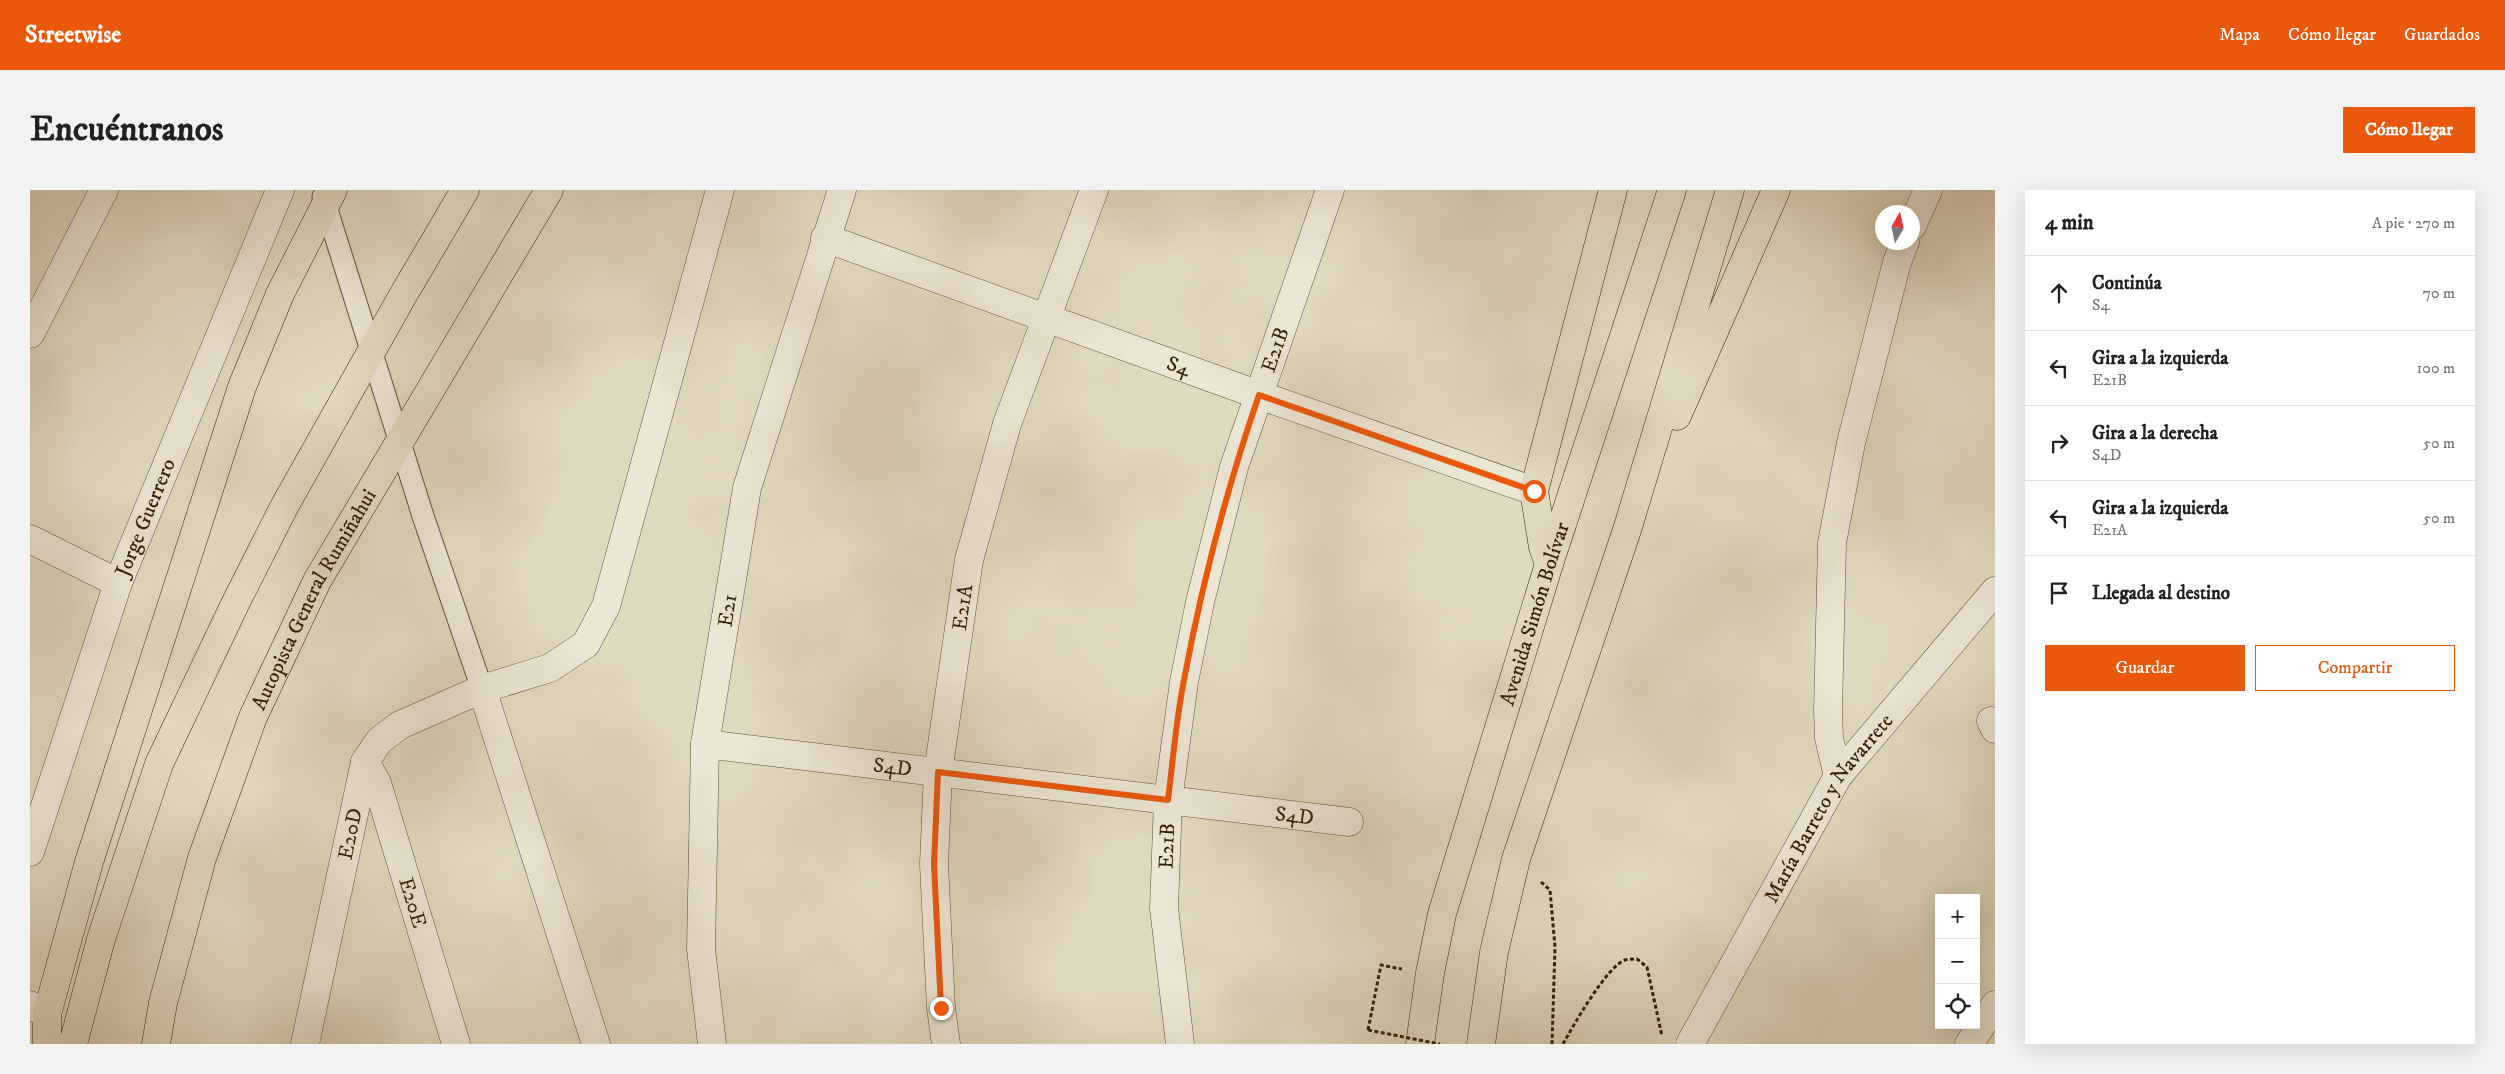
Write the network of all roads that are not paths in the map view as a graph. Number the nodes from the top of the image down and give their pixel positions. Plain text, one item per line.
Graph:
1 (104, 190) edge
2 (280, 190) edge
3 (321, 190) edge
4 (333, 190) edge
5 (465, 190) edge
6 (720, 190) edge
7 (842, 190) edge
8 (1094, 190) edge
9 (1330, 190) edge
10 (1672, 190) edge
11 (1730, 190) edge
12 (1776, 190) edge
13 (1928, 190) edge
14 (551, 194) edge
15 (1609, 194) edge
16 (1920, 208) edge
17 (825, 238) junction
18 (1902, 250) edge
19 (1047, 318) junction
20 (30, 334) edge
21 (1259, 395) junction
22 (1534, 491) junction
23 (1627, 530) junction
24 (30, 539) edge
25 (1549, 564) junction
26 (118, 583) junction
27 (1995, 592) edge
28 (482, 689) junction
29 (704, 744) junction
30 (365, 762) junction
31 (938, 772) junction
32 (1838, 776) junction
33 (1168, 800) junction
34 (1349, 822) dead end
35 (30, 852) edge
36 (39, 1009) edge
37 (1992, 1013) edge
38 (47, 1044) edge
39 (73, 1044) edge
40 (156, 1044) edge
41 (305, 1044) edge
42 (456, 1044) edge
43 (596, 1044) edge
44 (712, 1044) edge
45 (946, 1044) edge
46 (1180, 1044) edge
47 (1420, 1044) edge
48 (1481, 1044) edge
49 (1690, 1044) edge
50 (1969, 1044) edge
51 (1995, 1044) edge

1 - 20 street
2 - 26 street, Jorge Guerrero
3 - 28 street
4 - 36 highway
5 - 39 highway
6 - 28 street, E20D
7 - 17 street, E21
8 - 19 street, E21A
9 - 21 street, E21B
10 - 25 highway, Avenida Simón Bolívar
11 - 23 highway
12 - 23 highway
13 - 16 street
14 - 40 highway, Autopista General Rumiñahui
15 - 22 highway
17 - 19 street, S4
17 - 29 street, E21
18 - 32 street
19 - 21 street, S4
19 - 31 street, E21A
21 - 22 street, S4
21 - 33 street, E21B
22 - 25 highway
23 - 48 highway
24 - 26 street
25 - 47 highway, Avenida Simón Bolívar
26 - 35 street, Jorge Guerrero
27 - 32 street, María Barreto y Navarrete
28 - 30 street, E20D
28 - 43 street
29 - 31 street, S4D
29 - 44 street, E21
30 - 41 street, E20D
30 - 42 street, E20E
31 - 33 street, S4D
31 - 45 street, E21A
32 - 49 street, María Barreto y Navarrete
33 - 34 street, S4D
33 - 46 street, E21B
36 - 38 highway
37 - 50 street
37 - 51 street

